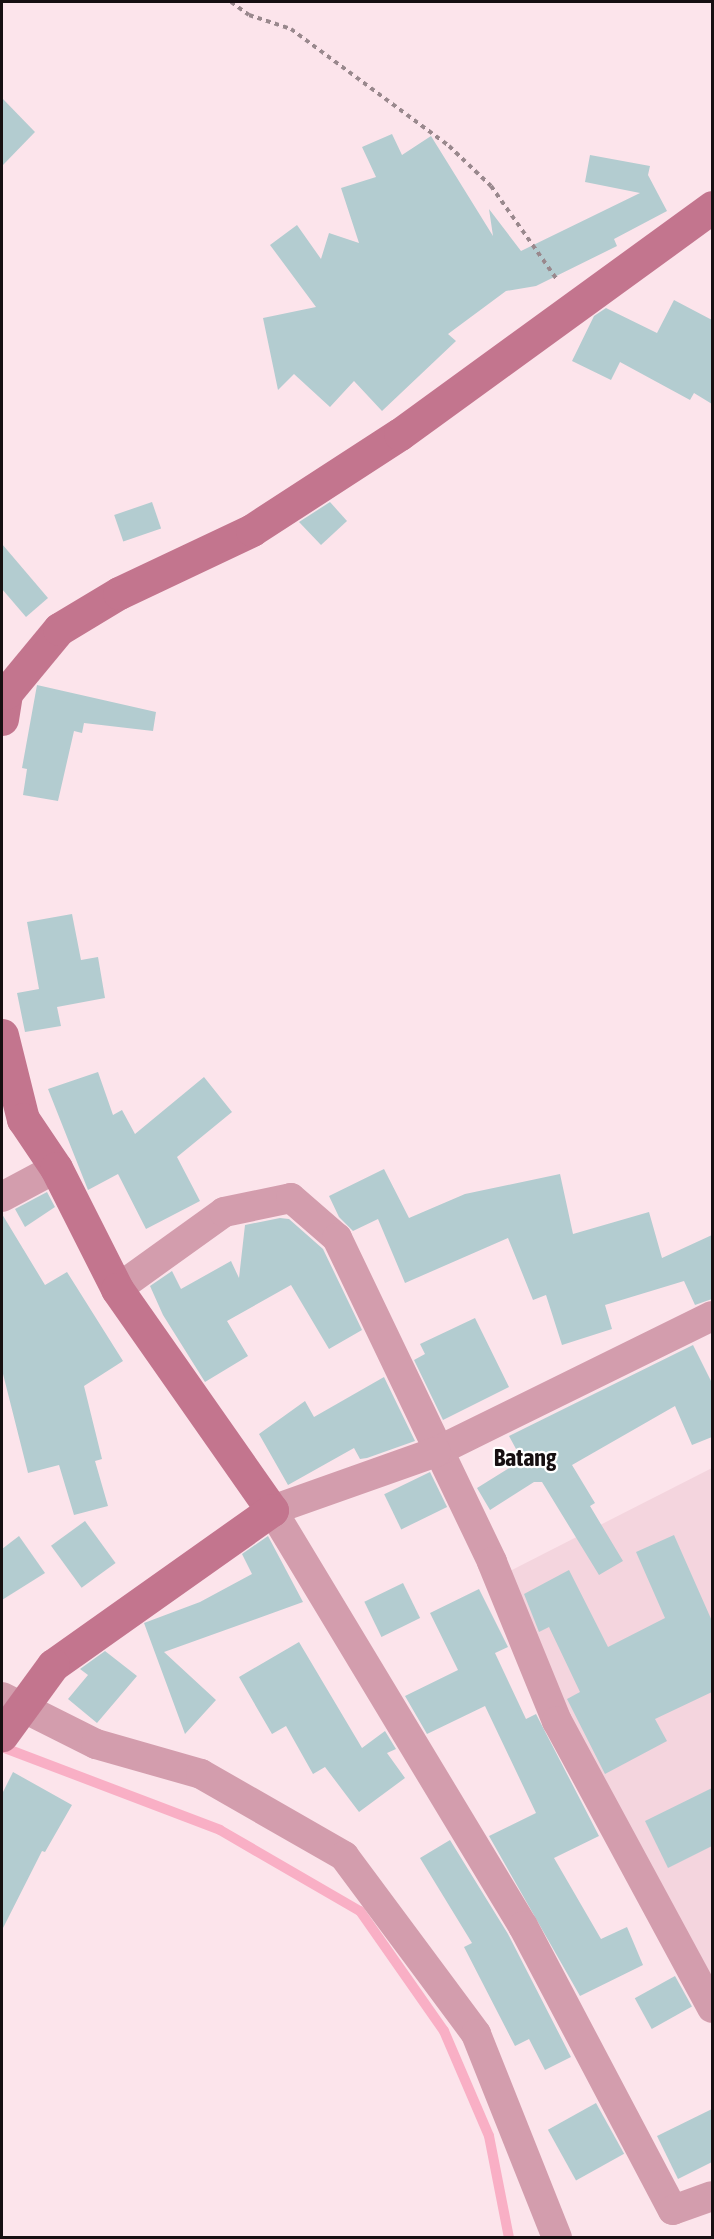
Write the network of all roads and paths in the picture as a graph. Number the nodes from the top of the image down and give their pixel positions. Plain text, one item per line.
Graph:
1 (231, 2) edge
2 (712, 207) edge
3 (576, 306) junction
4 (2, 708) edge
5 (2, 1035) edge
6 (56, 1168) junction
7 (2, 1197) edge
8 (117, 1289) junction
9 (712, 1316) edge
10 (436, 1452) junction
11 (272, 1510) junction
12 (8, 1715) edge
13 (712, 2008) edge
14 (712, 2196) edge
15 (557, 2238) edge

1 - 3 path
2 - 3 street
3 - 4 street
5 - 6 street
6 - 7 street
6 - 8 street
8 - 10 street
8 - 11 street
9 - 10 street
10 - 11 street
10 - 13 street
11 - 12 street
11 - 14 street
12 - 15 street

